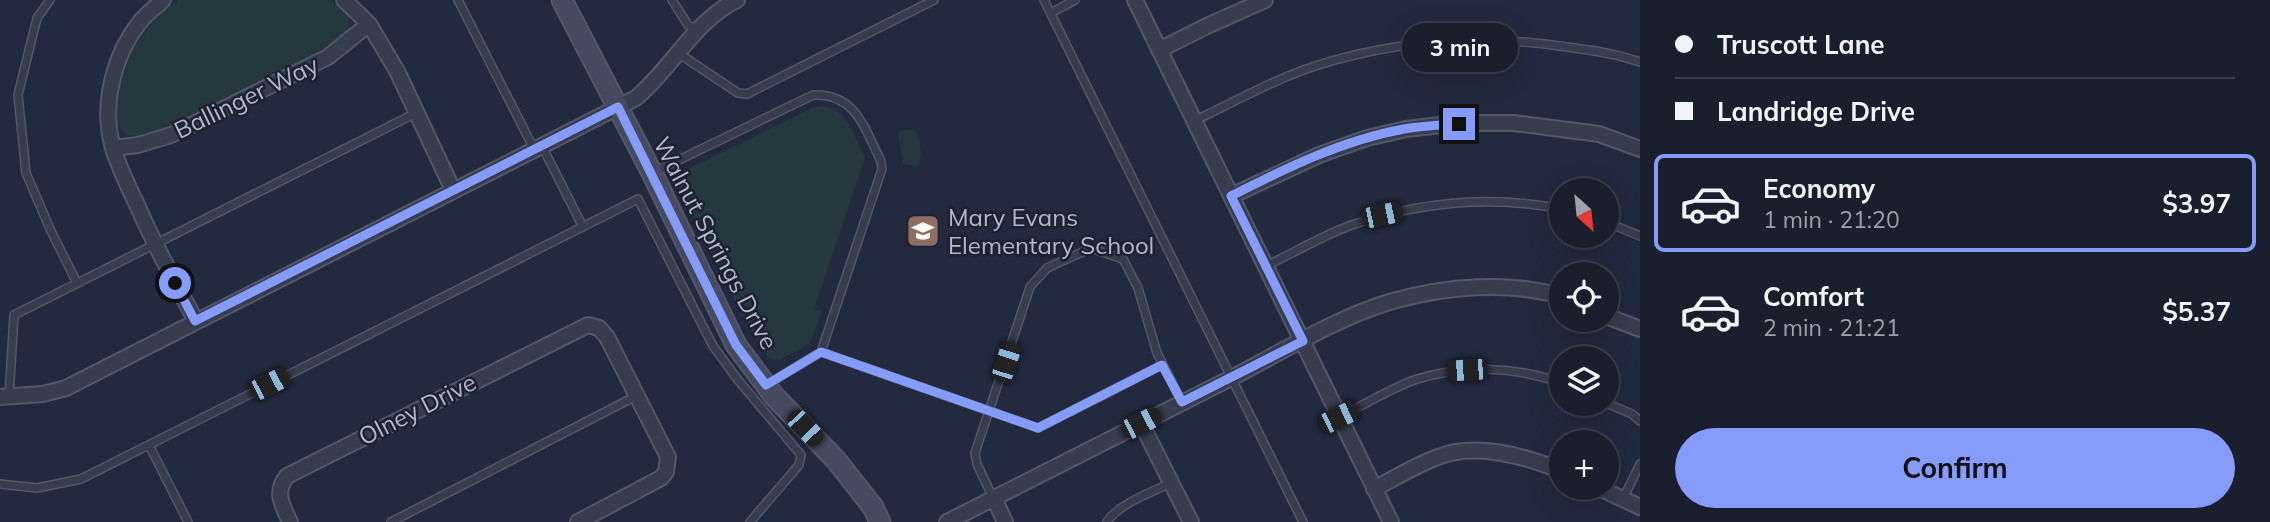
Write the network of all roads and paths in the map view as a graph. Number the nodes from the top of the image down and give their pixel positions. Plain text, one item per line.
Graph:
1 (50, 0) edge
2 (163, 0) edge
3 (344, 0) edge
4 (457, 0) edge
5 (562, 0) edge
6 (672, 0) edge
7 (737, 0) edge
8 (934, 0) edge
9 (1044, 0) edge
10 (1075, 0) edge
11 (1135, 0) edge
12 (1265, 0) edge
13 (1051, 13) junction
14 (369, 24) junction
15 (697, 30) junction
16 (1159, 50) junction
17 (678, 53) junction
18 (1640, 62) edge
19 (618, 107) junction
20 (417, 113) junction
21 (1195, 121) junction
22 (538, 147) junction
23 (113, 148) junction
24 (1640, 149) edge
25 (652, 173) junction
26 (453, 190) junction
27 (1231, 196) junction
28 (1549, 208) edge
29 (583, 227) junction
30 (1619, 227) edge
31 (1640, 236) edge
32 (155, 244) junction
33 (1266, 266) junction
34 (77, 283) junction
35 (1549, 294) edge
36 (195, 321) junction
37 (1619, 321) edge
38 (1640, 329) edge
39 (1303, 341) junction
40 (821, 352) junction
41 (1162, 365) junction
42 (1232, 377) junction
43 (1549, 380) edge
44 (766, 385) junction
45 (637, 396) junction
46 (5, 397) edge
47 (1182, 402) junction
48 (1619, 408) edge
49 (990, 411) junction
50 (1339, 417) junction
51 (1640, 421) edge
52 (1141, 423) junction
53 (149, 445) junction
54 (1640, 464) edge
55 (1549, 467) edge
56 (1171, 482) junction
57 (0, 484) edge
58 (1374, 489) junction
59 (994, 498) junction
60 (1619, 498) edge
61 (1623, 500) junction
62 (1640, 508) edge
63 (188, 522) edge
64 (290, 522) edge
65 (391, 522) edge
66 (578, 522) edge
67 (750, 522) edge
68 (880, 522) edge
69 (947, 522) edge
70 (1005, 522) edge
71 (1107, 522) edge
72 (1191, 522) edge
73 (1303, 522) edge
74 (1391, 522) edge

1 - 34 lane
2 - 23 street
3 - 14 street
4 - 22 lane
5 - 19 street, Walnut Springs Drive
6 - 15 lane
7 - 15 street
8 - 17 lane
9 - 13 lane
10 - 13 lane
11 - 16 street
12 - 16 street
13 - 42 lane
14 - 20 street
14 - 23 street, Ballinger Way
15 - 17 street
16 - 21 street
17 - 19 street
18 - 21 lane
19 - 22 street
19 - 25 street, Walnut Springs Drive
20 - 26 street
20 - 32 lane
21 - 27 street
22 - 26 street
22 - 29 lane
23 - 32 street
24 - 27 street
25 - 40 lane
25 - 44 street, Walnut Springs Drive
26 - 36 street
27 - 33 street
28 - 33 lane
29 - 53 lane
29 - 67 lane
30 - 31 lane
32 - 34 lane
32 - 36 street
33 - 39 street
34 - 46 lane
35 - 39 street
36 - 46 street
37 - 38 street
39 - 42 street
39 - 50 street
40 - 44 lane
40 - 49 lane
41 - 47 lane
41 - 49 lane
41 - 49 lane
42 - 47 street
42 - 73 lane
43 - 50 lane
44 - 68 street, Walnut Springs Drive
45 - 64 street, Olney Drive
45 - 65 lane
45 - 66 street
47 - 52 street
48 - 51 lane
49 - 59 lane
50 - 58 street
52 - 56 street
52 - 59 street
53 - 57 lane
53 - 63 lane
54 - 61 lane
55 - 58 street
56 - 71 lane
56 - 72 street
58 - 74 street
59 - 69 street
59 - 70 street
60 - 61 street
61 - 62 street

